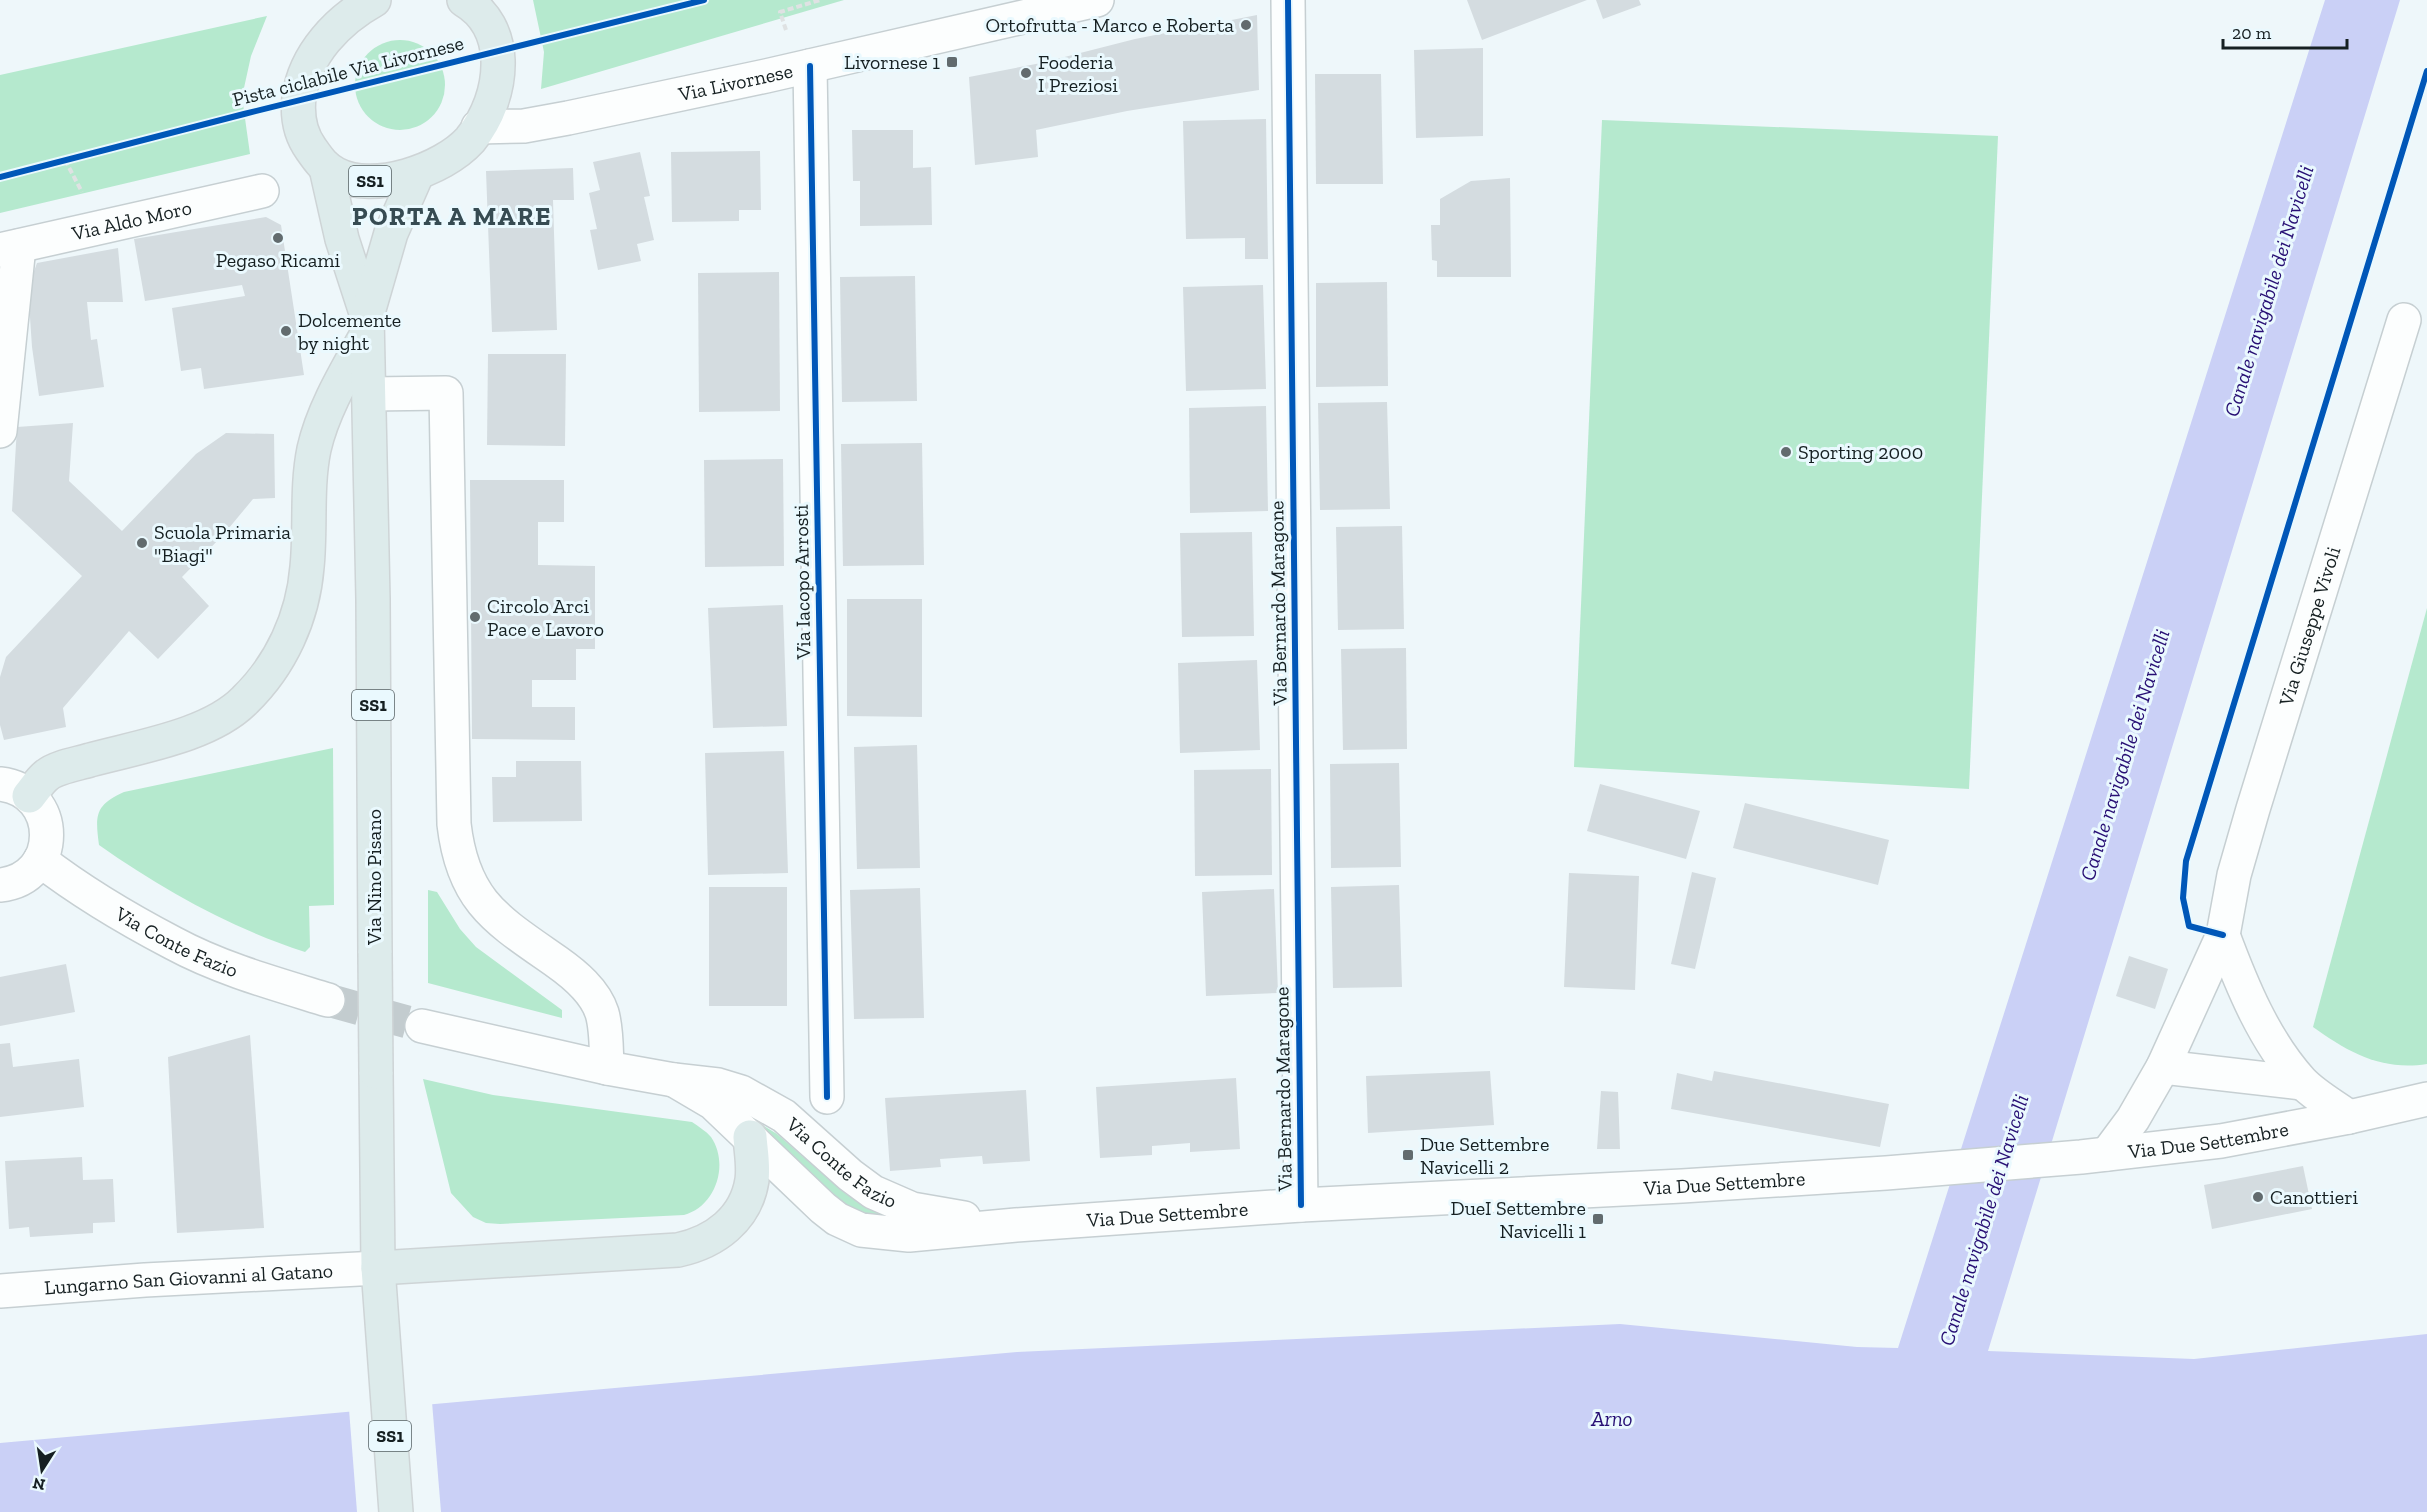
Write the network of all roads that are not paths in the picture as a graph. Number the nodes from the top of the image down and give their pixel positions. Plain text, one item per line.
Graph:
1 (464, 0) edge
2 (1097, 0) edge
3 (1288, 0) edge
4 (363, 3) edge
5 (810, 66) junction
6 (478, 128) junction
7 (326, 168) junction
8 (417, 174) junction
9 (262, 191) dead end
10 (10, 248) edge
11 (2404, 320) dead end
12 (367, 325) junction
13 (370, 393) junction
14 (0, 431) edge
15 (15, 790) edge
16 (40, 860) junction
17 (0, 885) edge
18 (2223, 935) junction
19 (328, 1000) tunnel mouth
20 (422, 1026) tunnel mouth
21 (2163, 1067) junction
22 (607, 1068) junction
23 (674, 1080) junction
24 (2302, 1083) junction
25 (827, 1096) dead end
26 (2427, 1099) edge
27 (2349, 1118) junction
28 (750, 1137) junction
29 (2094, 1156) junction
30 (1301, 1205) junction
31 (1016, 1225) junction
32 (378, 1268) junction
33 (0, 1291) edge
34 (396, 1512) edge

1 - 6 main road, SS1
2 - 5 street, Via Livornese
3 - 30 street, Via Bernardo Maragone
4 - 7 main road, SS1
5 - 6 street, Via Livornese
5 - 25 street, Via Iacopo Arrosti
6 - 8 main road, SS1
7 - 8 main road, SS1
7 - 12 main road, Via Nino Pisano / SS1
8 - 12 main road, Via Nino Pisano / SS1
9 - 10 street, Via Aldo Moro
10 - 14 street
11 - 18 street, Via Giuseppe Vivoli
12 - 13 main road, Via Nino Pisano / SS1
12 - 15 main road
13 - 22 street
13 - 32 main road, Via Nino Pisano / SS1, bridge
15 - 16 street
16 - 17 street
16 - 19 street, Via Conte Fazio
18 - 21 street, Via Giuseppe Vivoli
18 - 24 street
20 - 22 street, Via Conte Fazio
21 - 24 street
21 - 29 street, Via Giuseppe Vivoli
22 - 23 street, Via Conte Fazio
23 - 28 street, Via Conte Fazio
23 - 31 street, Via Conte Fazio
24 - 27 street
26 - 27 street, Via Due Settembre
27 - 29 street, Via Due Settembre
28 - 31 street, Via Conte Fazio
28 - 32 main road
29 - 30 street, Via Due Settembre
30 - 31 street, Via Due Settembre
32 - 33 street, Lungarno San Giovanni al Gatano
32 - 34 main road, Via Nino Pisano / SS1

